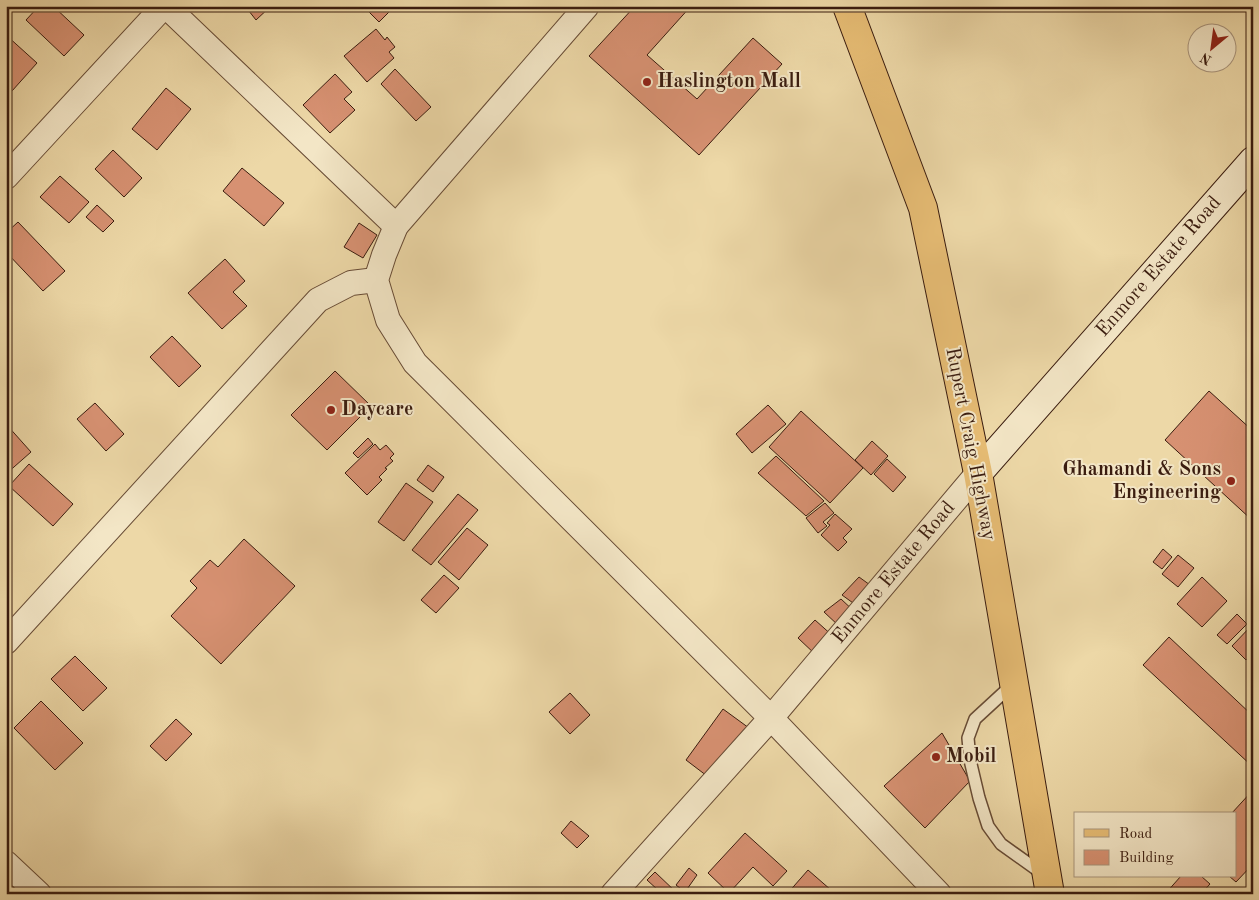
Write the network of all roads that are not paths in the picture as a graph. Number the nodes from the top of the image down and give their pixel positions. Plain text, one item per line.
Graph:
1 (165, 6) edge
2 (587, 6) edge
3 (847, 6) edge
4 (1253, 161) edge
5 (6, 177) edge
6 (396, 226) junction
7 (376, 280) junction
8 (978, 473) junction
9 (6, 642) edge
10 (1014, 683) junction
11 (771, 718) junction
12 (9, 872) edge
13 (1048, 885) edge
14 (39, 894) edge
15 (613, 894) edge
16 (939, 894) edge

1 - 5 street
1 - 6 street
2 - 6 street
3 - 8 main road, Rupert Craig Highway
4 - 8 main road, Enmore Estate Road
6 - 7 street
7 - 9 street
7 - 11 street
8 - 10 main road, Rupert Craig Highway
8 - 11 street, Enmore Estate Road
10 - 13 main road, Rupert Craig Highway
10 - 13 lane
11 - 15 street, Enmore Estate Road
11 - 16 street
12 - 14 street

